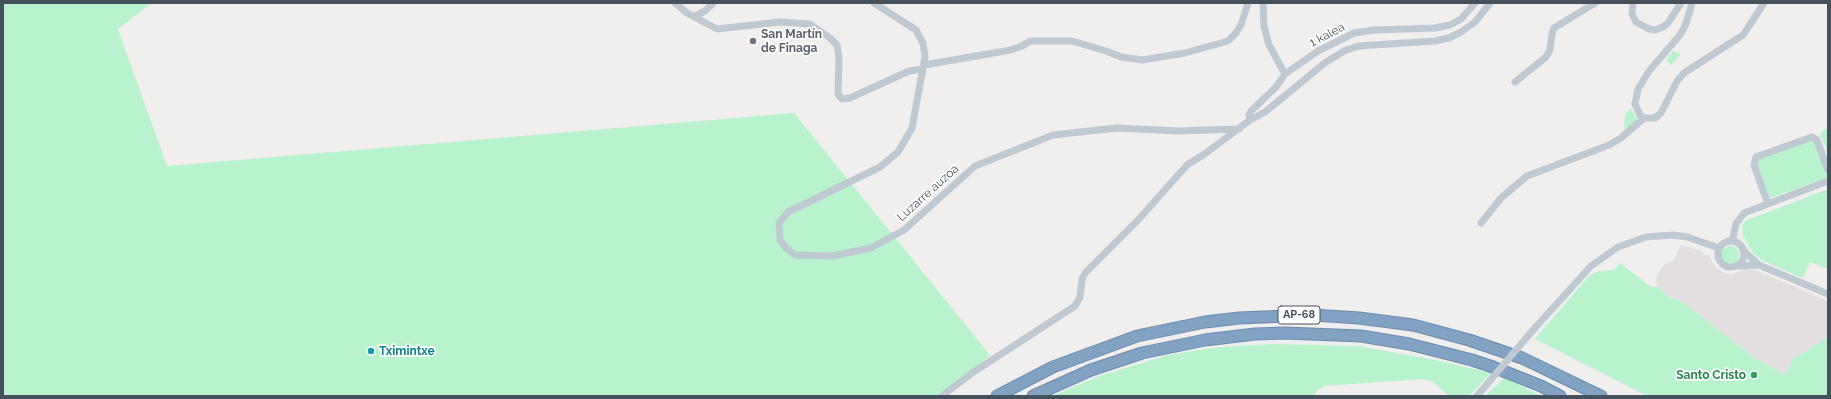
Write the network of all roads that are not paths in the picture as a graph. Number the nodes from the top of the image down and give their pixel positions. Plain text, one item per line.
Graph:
1 (675, 3) edge
2 (713, 3) edge
3 (874, 3) edge
4 (1248, 3) edge
5 (1263, 3) edge
6 (1475, 3) edge
7 (1490, 3) edge
8 (1595, 3) edge
9 (1633, 3) edge
10 (1681, 3) edge
11 (1692, 3) edge
12 (1764, 3) edge
13 (695, 16) junction
14 (923, 67) junction
15 (1285, 74) junction
16 (1515, 82) dead end
17 (1644, 118) junction
18 (1250, 120) junction
19 (1239, 129) junction
20 (1828, 170) edge
21 (1828, 181) edge
22 (1768, 204) junction
23 (1481, 223) dead end
24 (1732, 241) junction
25 (1719, 248) junction
26 (1744, 250) junction
27 (1759, 265) junction
28 (1737, 266) junction
29 (1828, 294) edge
30 (942, 396) edge
31 (997, 396) edge
32 (1033, 396) edge
33 (1477, 396) edge
34 (1560, 396) edge
35 (1601, 396) edge

1 - 13 street
2 - 13 street
3 - 14 street, Luzarre auzoa
4 - 14 street
5 - 15 street
6 - 15 street, 1 kalea
7 - 18 street
8 - 16 street
9 - 10 street
11 - 17 street
12 - 17 street
13 - 14 street
14 - 19 street, Luzarre auzoa
15 - 18 street, 1 kalea
17 - 23 street
18 - 19 street
19 - 30 street
20 - 22 street
21 - 22 street
22 - 24 street
24 - 25 street
24 - 26 street
25 - 28 street
25 - 33 street, bridge
26 - 27 street
26 - 28 street
27 - 28 street
27 - 29 street
31 - 35 highway, AP-68
32 - 34 highway, AP-68

